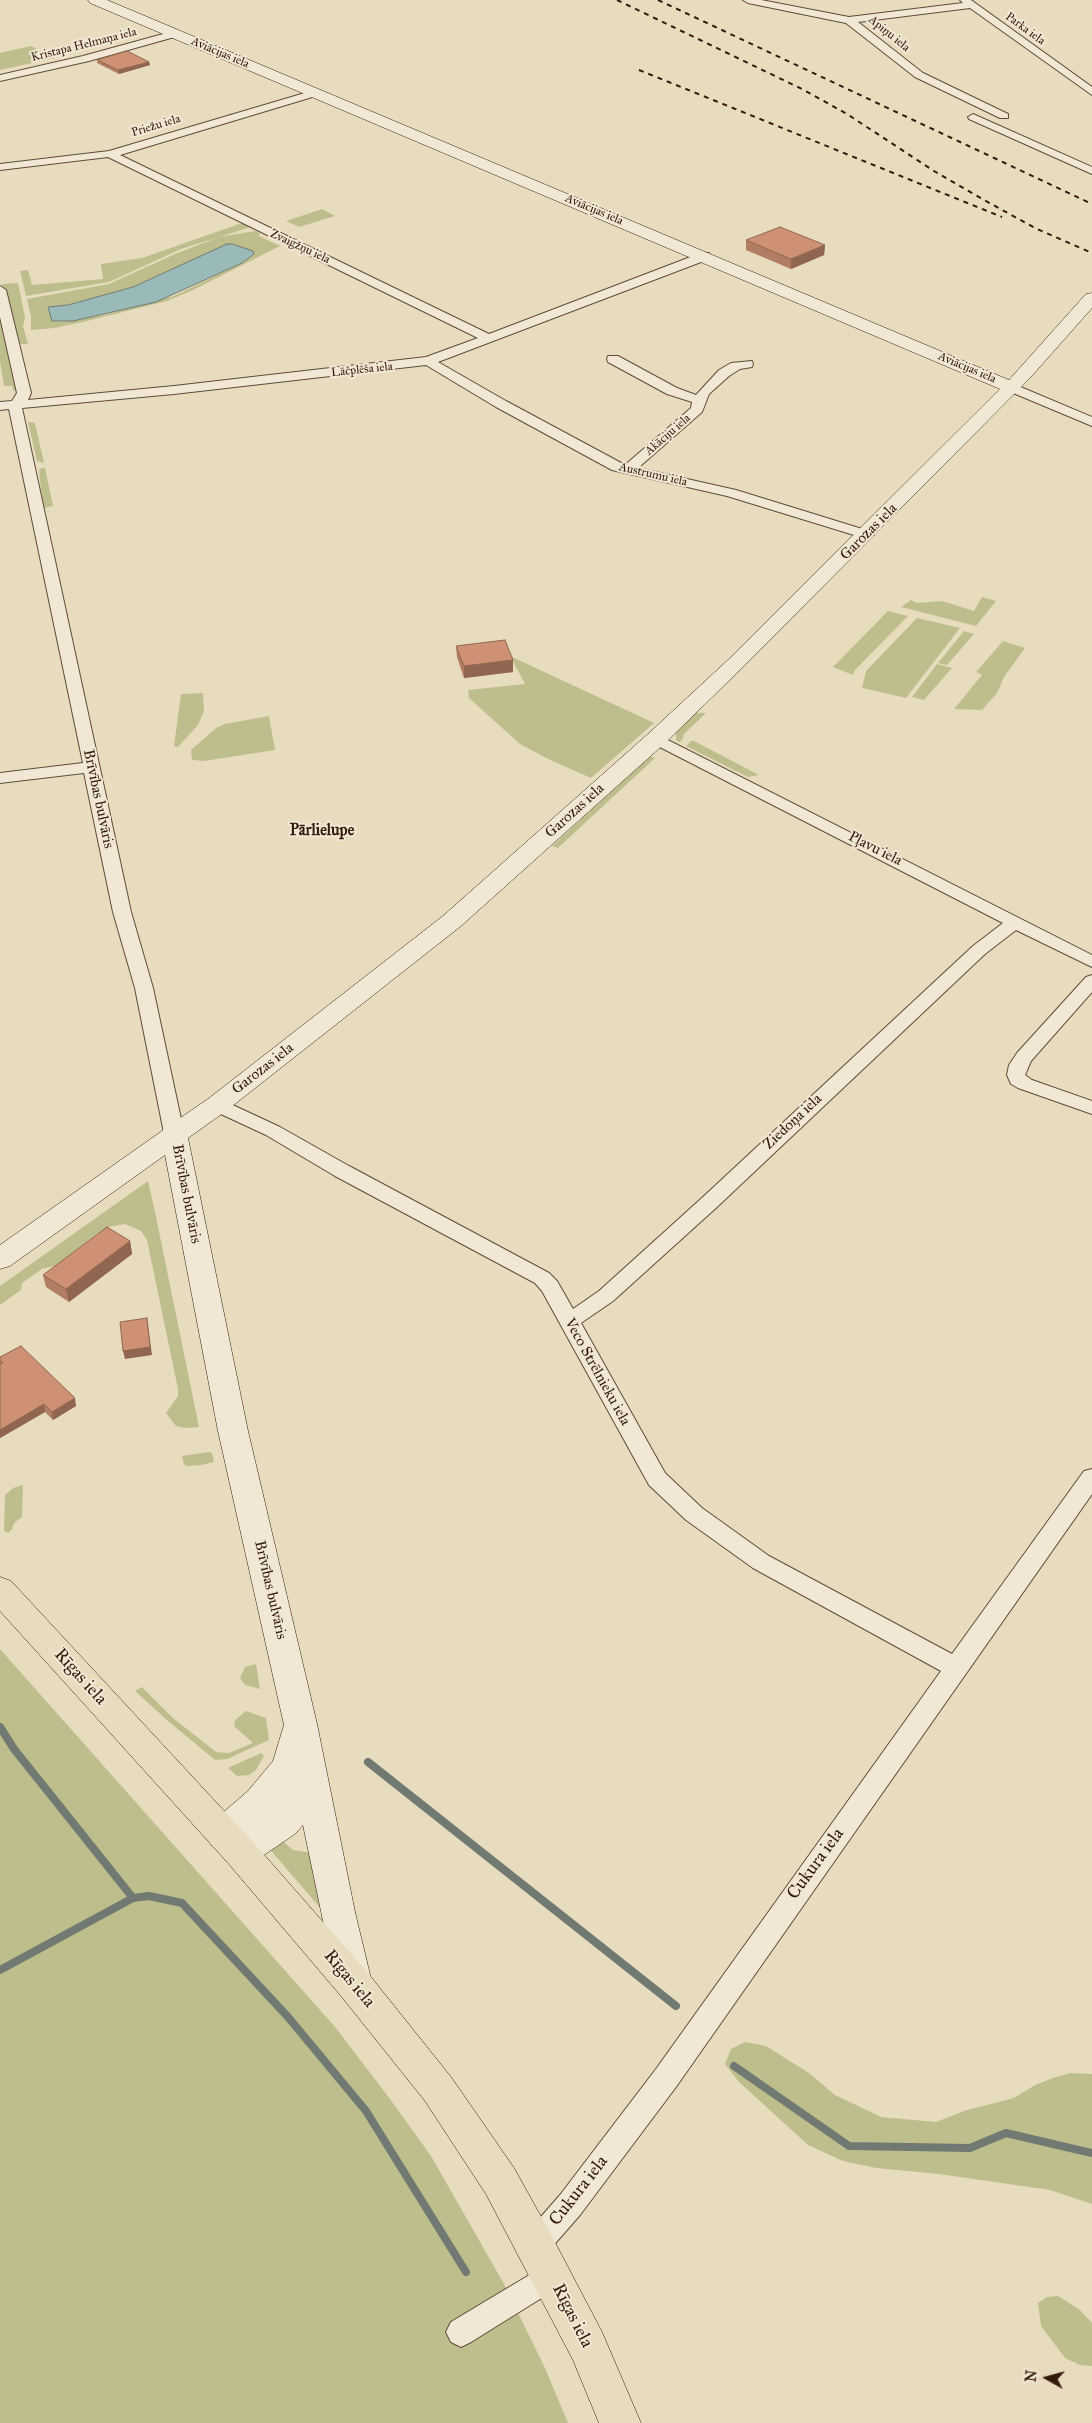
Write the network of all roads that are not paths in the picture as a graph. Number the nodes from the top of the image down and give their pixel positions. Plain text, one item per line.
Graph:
1 (95, 0) edge
2 (748, 0) edge
3 (969, 3) edge
4 (849, 20) junction
5 (174, 34) junction
6 (1085, 76) dead end
7 (0, 78) edge
8 (1071, 78) junction
9 (1092, 92) edge
10 (315, 93) junction
11 (1004, 116) dead end
12 (973, 117) dead end
13 (110, 154) junction
14 (0, 167) edge
15 (1092, 172) edge
16 (705, 256) junction
17 (0, 290) edge
18 (1092, 298) edge
19 (490, 340) junction
20 (613, 359) dead end
21 (428, 361) junction
22 (747, 364) dead end
23 (1011, 387) junction
24 (0, 391) edge
25 (698, 400) junction
26 (7, 405) edge
27 (1092, 422) edge
28 (628, 470) junction
29 (867, 535) junction
30 (656, 739) junction
31 (92, 767) junction
32 (0, 778) edge
33 (1016, 922) junction
34 (1092, 962) edge
35 (1092, 981) edge
36 (217, 1105) junction
37 (1092, 1108) edge
38 (174, 1134) junction
39 (0, 1259) edge
40 (568, 1321) junction
41 (1092, 1478) edge
42 (0, 1590) edge
43 (957, 1668) junction
44 (300, 1724) junction
45 (312, 1780) junction
46 (231, 1843) junction
47 (354, 1984) junction
48 (543, 2260) junction
49 (461, 2332) dead end
50 (620, 2423) edge

1 - 5 main road, Aviācijas iela
2 - 4 street, Apiņu iela
3 - 4 street
3 - 8 street, Parka iela
4 - 11 street, Apiņu iela
5 - 7 street, Kristapa Helmaņa iela
5 - 10 main road, Aviācijas iela
6 - 8 street
8 - 9 street, Parka iela
10 - 13 street, Priežu iela
10 - 16 main road, Aviācijas iela
12 - 15 street
13 - 14 street, Priežu iela
13 - 19 street, Zvaigžņu iela
16 - 19 street, Lāčplēša iela
16 - 23 main road, Aviācijas iela
17 - 26 street, Brīvības bulvāris
18 - 23 main road, Garozas iela
19 - 21 street, Lāčplēša iela
20 - 25 street, Akāciju iela
21 - 26 street, Lāčplēša iela
21 - 28 street, Austrumu iela
22 - 25 street
23 - 27 street, Aviācijas iela
23 - 29 main road, Garozas iela
24 - 26 street
25 - 28 street, Akāciju iela
26 - 31 street, Brīvības bulvāris
28 - 29 street, Austrumu iela
29 - 30 main road, Garozas iela
30 - 33 street, Pļavu iela
30 - 36 main road, Garozas iela
31 - 32 street
31 - 38 street, Brīvības bulvāris
33 - 34 street, Pļavu iela
33 - 40 street, Ziedoņa iela
35 - 37 street
36 - 38 main road, Garozas iela
36 - 40 street, Veco Strēlnieku iela
38 - 39 main road, Garozas iela
38 - 44 main road, Brīvības bulvāris
40 - 43 street, Veco Strēlnieku iela
41 - 43 street, Cukura iela
42 - 46 main road, Rīgas iela
43 - 48 street, Cukura iela
44 - 45 main road, Brīvības bulvāris
44 - 46 main road
45 - 46 main road
45 - 47 main road, Brīvības bulvāris
46 - 47 main road, Rīgas iela
47 - 48 main road, Rīgas iela
48 - 49 street, Cukura iela
48 - 50 main road, Rīgas iela

